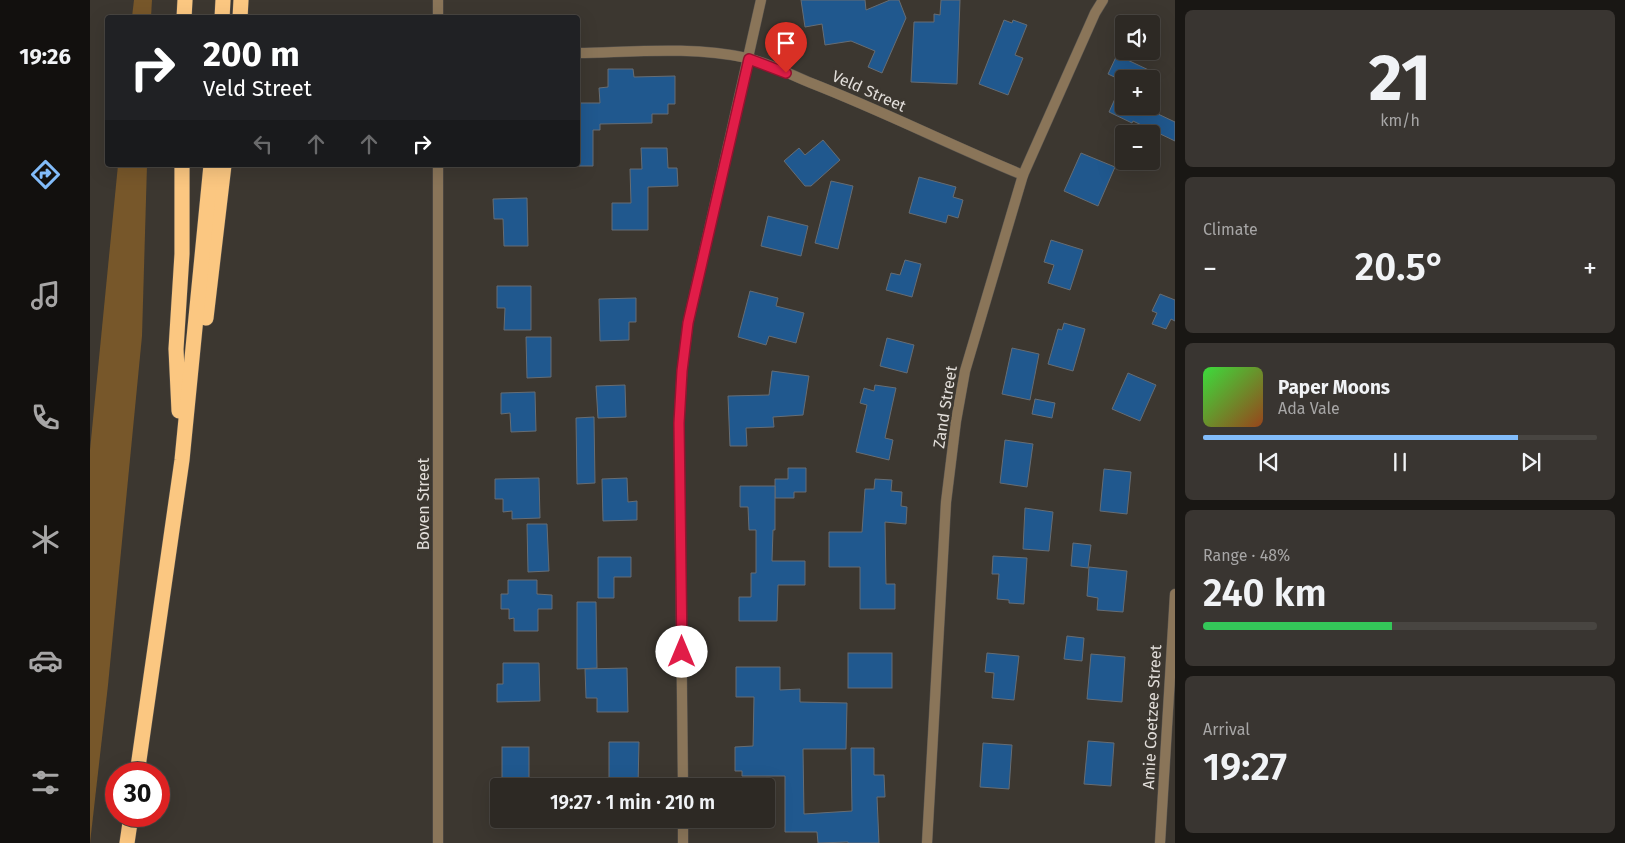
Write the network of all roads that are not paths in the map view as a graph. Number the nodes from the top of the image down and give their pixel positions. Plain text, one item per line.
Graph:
1 (185, 0) edge
2 (223, 0) edge
3 (242, 0) edge
4 (438, 0) edge
5 (762, 0) edge
6 (1103, 0) edge
7 (184, 15) edge
8 (222, 15) edge
9 (240, 15) edge
10 (438, 15) edge
11 (580, 53) edge
12 (749, 59) junction
13 (182, 167) edge
14 (211, 167) edge
15 (224, 167) edge
16 (438, 167) edge
17 (1023, 176) junction
18 (182, 460) junction
19 (1175, 594) edge
20 (139, 762) edge
21 (683, 778) edge
22 (129, 827) edge
23 (683, 828) edge
24 (127, 843) edge
25 (438, 843) edge
26 (684, 843) edge
27 (927, 843) edge
28 (1160, 843) edge

1 - 7 highway
2 - 8 highway
3 - 9 highway
4 - 10 street
5 - 12 street
6 - 17 street, Zand Street
11 - 12 street, Veld Street
12 - 17 street, Veld Street
12 - 21 street
13 - 18 highway
14 - 18 highway
15 - 18 highway
16 - 25 street, Boven Street
17 - 27 street, Zand Street
18 - 20 highway
19 - 28 street, Amie Coetzee Street
22 - 24 highway
23 - 26 street

